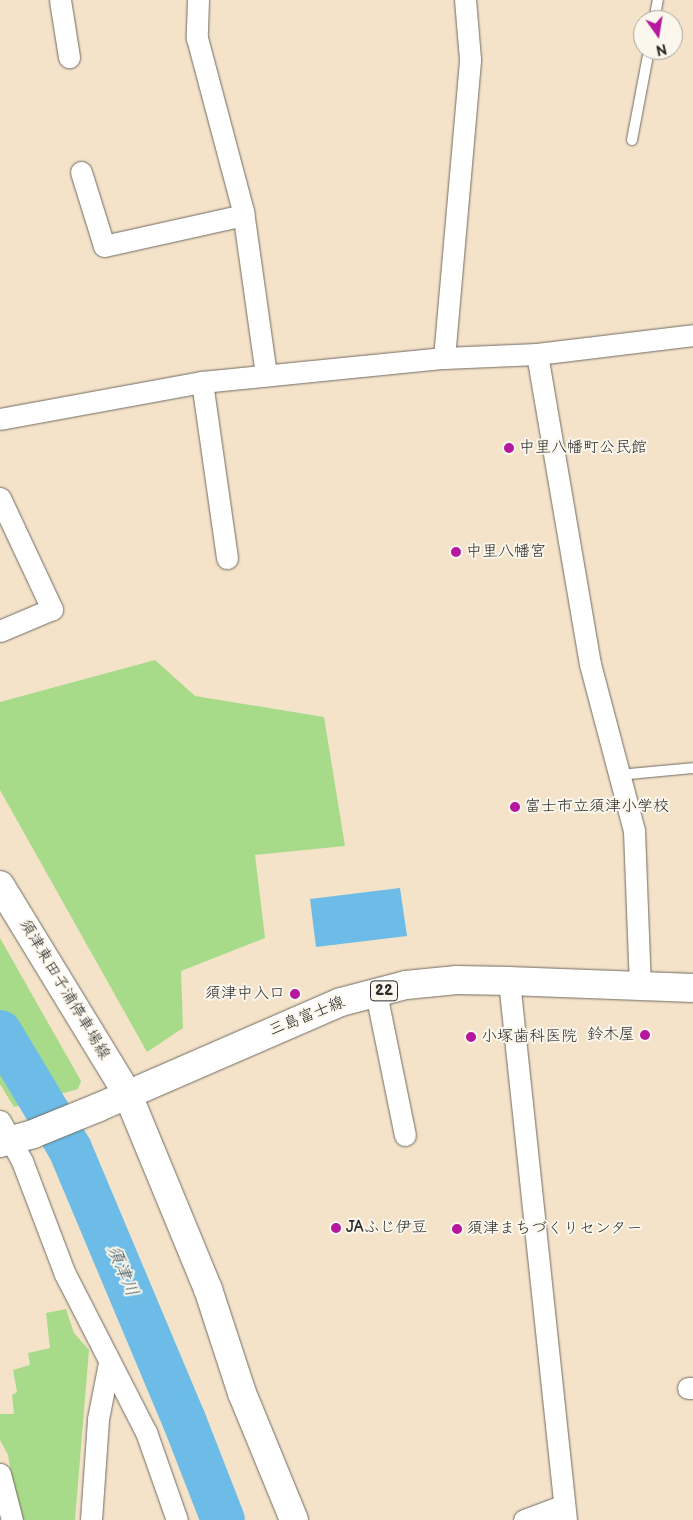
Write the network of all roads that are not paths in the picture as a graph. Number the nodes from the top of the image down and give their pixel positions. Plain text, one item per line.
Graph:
1 (60, 0) edge
2 (198, 0) edge
3 (465, 0) edge
4 (69, 57) dead end
5 (646, 60) edge
6 (632, 140) dead end
7 (81, 172) dead end
8 (244, 216) junction
9 (693, 335) edge
10 (537, 354) junction
11 (444, 358) junction
12 (266, 375) junction
13 (202, 382) junction
14 (0, 419) edge
15 (0, 498) edge
16 (227, 558) dead end
17 (0, 631) edge
18 (693, 768) edge
19 (618, 775) junction
20 (0, 885) edge
21 (509, 981) junction
22 (640, 985) junction
23 (692, 992) edge
24 (376, 993) junction
25 (128, 1095) junction
26 (11, 1135) edge
27 (404, 1135) dead end
28 (109, 1363) junction
29 (0, 1474) edge
30 (564, 1513) edge
31 (12, 1520) edge
32 (91, 1520) edge
33 (176, 1520) edge
34 (294, 1520) edge
35 (524, 1520) edge

1 - 4 street
2 - 8 street
3 - 11 street
5 - 6 lane
7 - 8 street
8 - 12 street
9 - 10 street
10 - 11 street
10 - 19 street
11 - 12 street
12 - 13 street
13 - 14 street
13 - 16 street
15 - 17 street
18 - 19 lane
19 - 22 street
20 - 25 main road, 須津東田子浦停車場線
21 - 22 main road, 三島富士線 / 22
21 - 24 main road, 三島富士線 / 22
21 - 30 street
22 - 23 main road, 三島富士線 / 22
24 - 25 main road, 三島富士線 / 22
24 - 27 street
25 - 26 main road, 三島富士線 / 22
25 - 34 main road, 須津東田子浦停車場線
26 - 28 street
28 - 32 street
28 - 33 street
29 - 31 street
30 - 35 street

